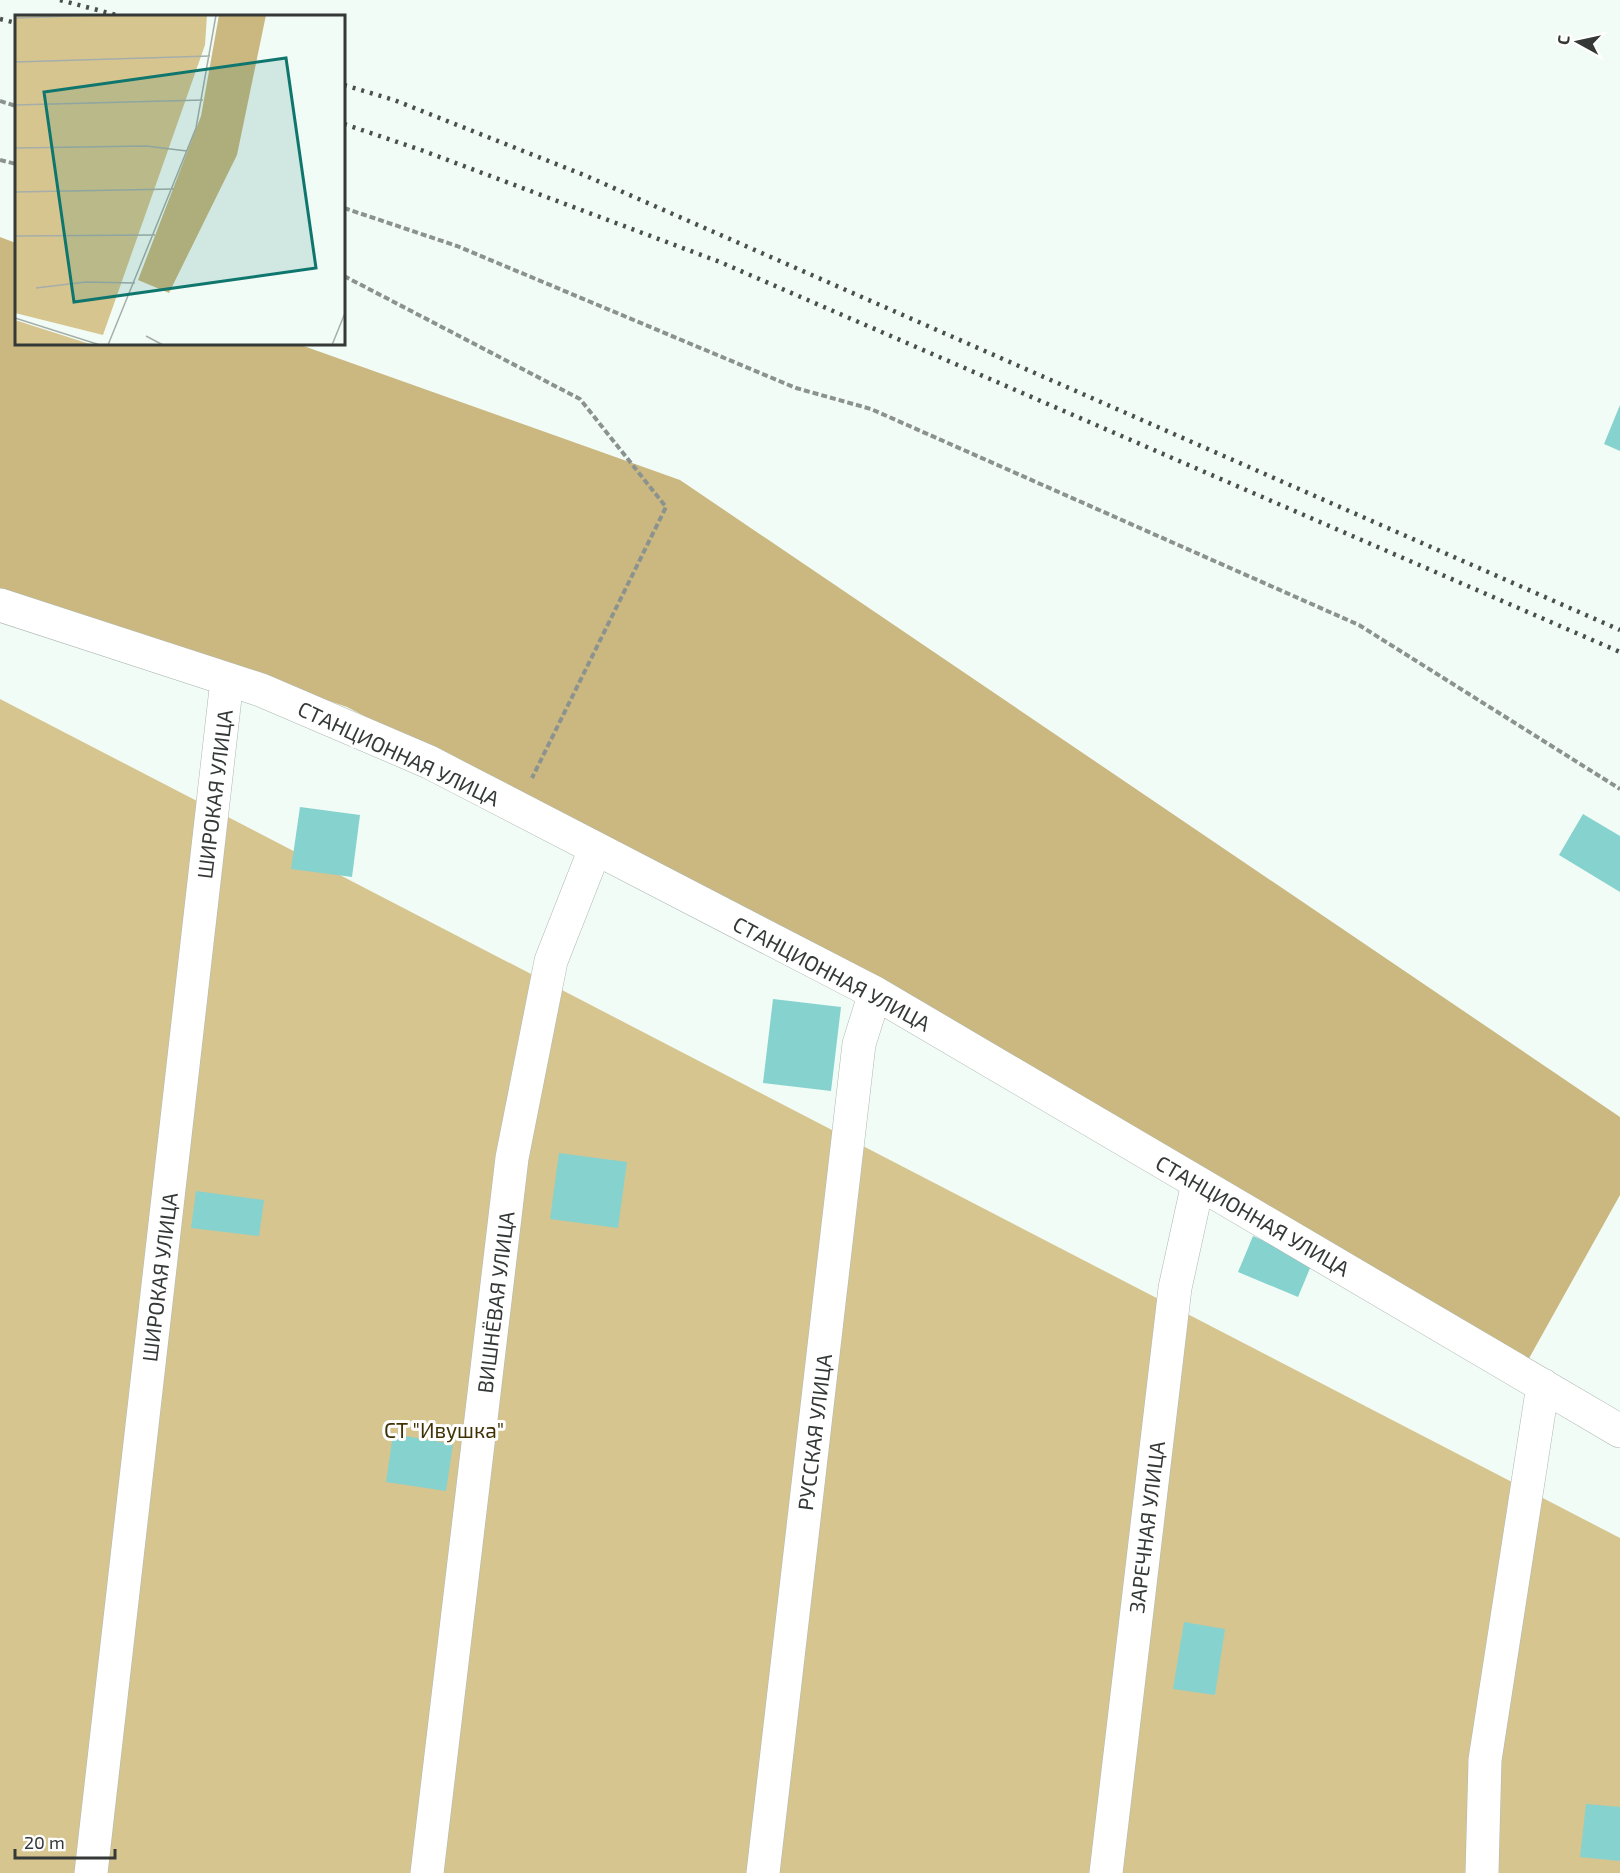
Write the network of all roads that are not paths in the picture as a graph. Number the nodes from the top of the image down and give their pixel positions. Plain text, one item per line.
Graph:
1 (0, 605) edge
2 (227, 680) junction
3 (595, 849) junction
4 (875, 993) junction
5 (1198, 1183) junction
6 (1543, 1385) junction
7 (1620, 1431) edge
8 (91, 1873) edge
9 (427, 1873) edge
10 (763, 1873) edge
11 (1106, 1873) edge
12 (1482, 1873) edge

1 - 2 street, СТАНЦИОННАЯ УЛИЦА
2 - 3 street, СТАНЦИОННАЯ УЛИЦА
2 - 8 street, ШИРОКАЯ УЛИЦА
3 - 4 street, СТАНЦИОННАЯ УЛИЦА
3 - 9 street, ВИШНЁВАЯ УЛИЦА
4 - 5 street, СТАНЦИОННАЯ УЛИЦА
4 - 10 street, РУССКАЯ УЛИЦА
5 - 6 street, СТАНЦИОННАЯ УЛИЦА
5 - 11 street, ЗАРЕЧНАЯ УЛИЦА
6 - 7 street, СТАНЦИОННАЯ УЛИЦА
6 - 12 street

